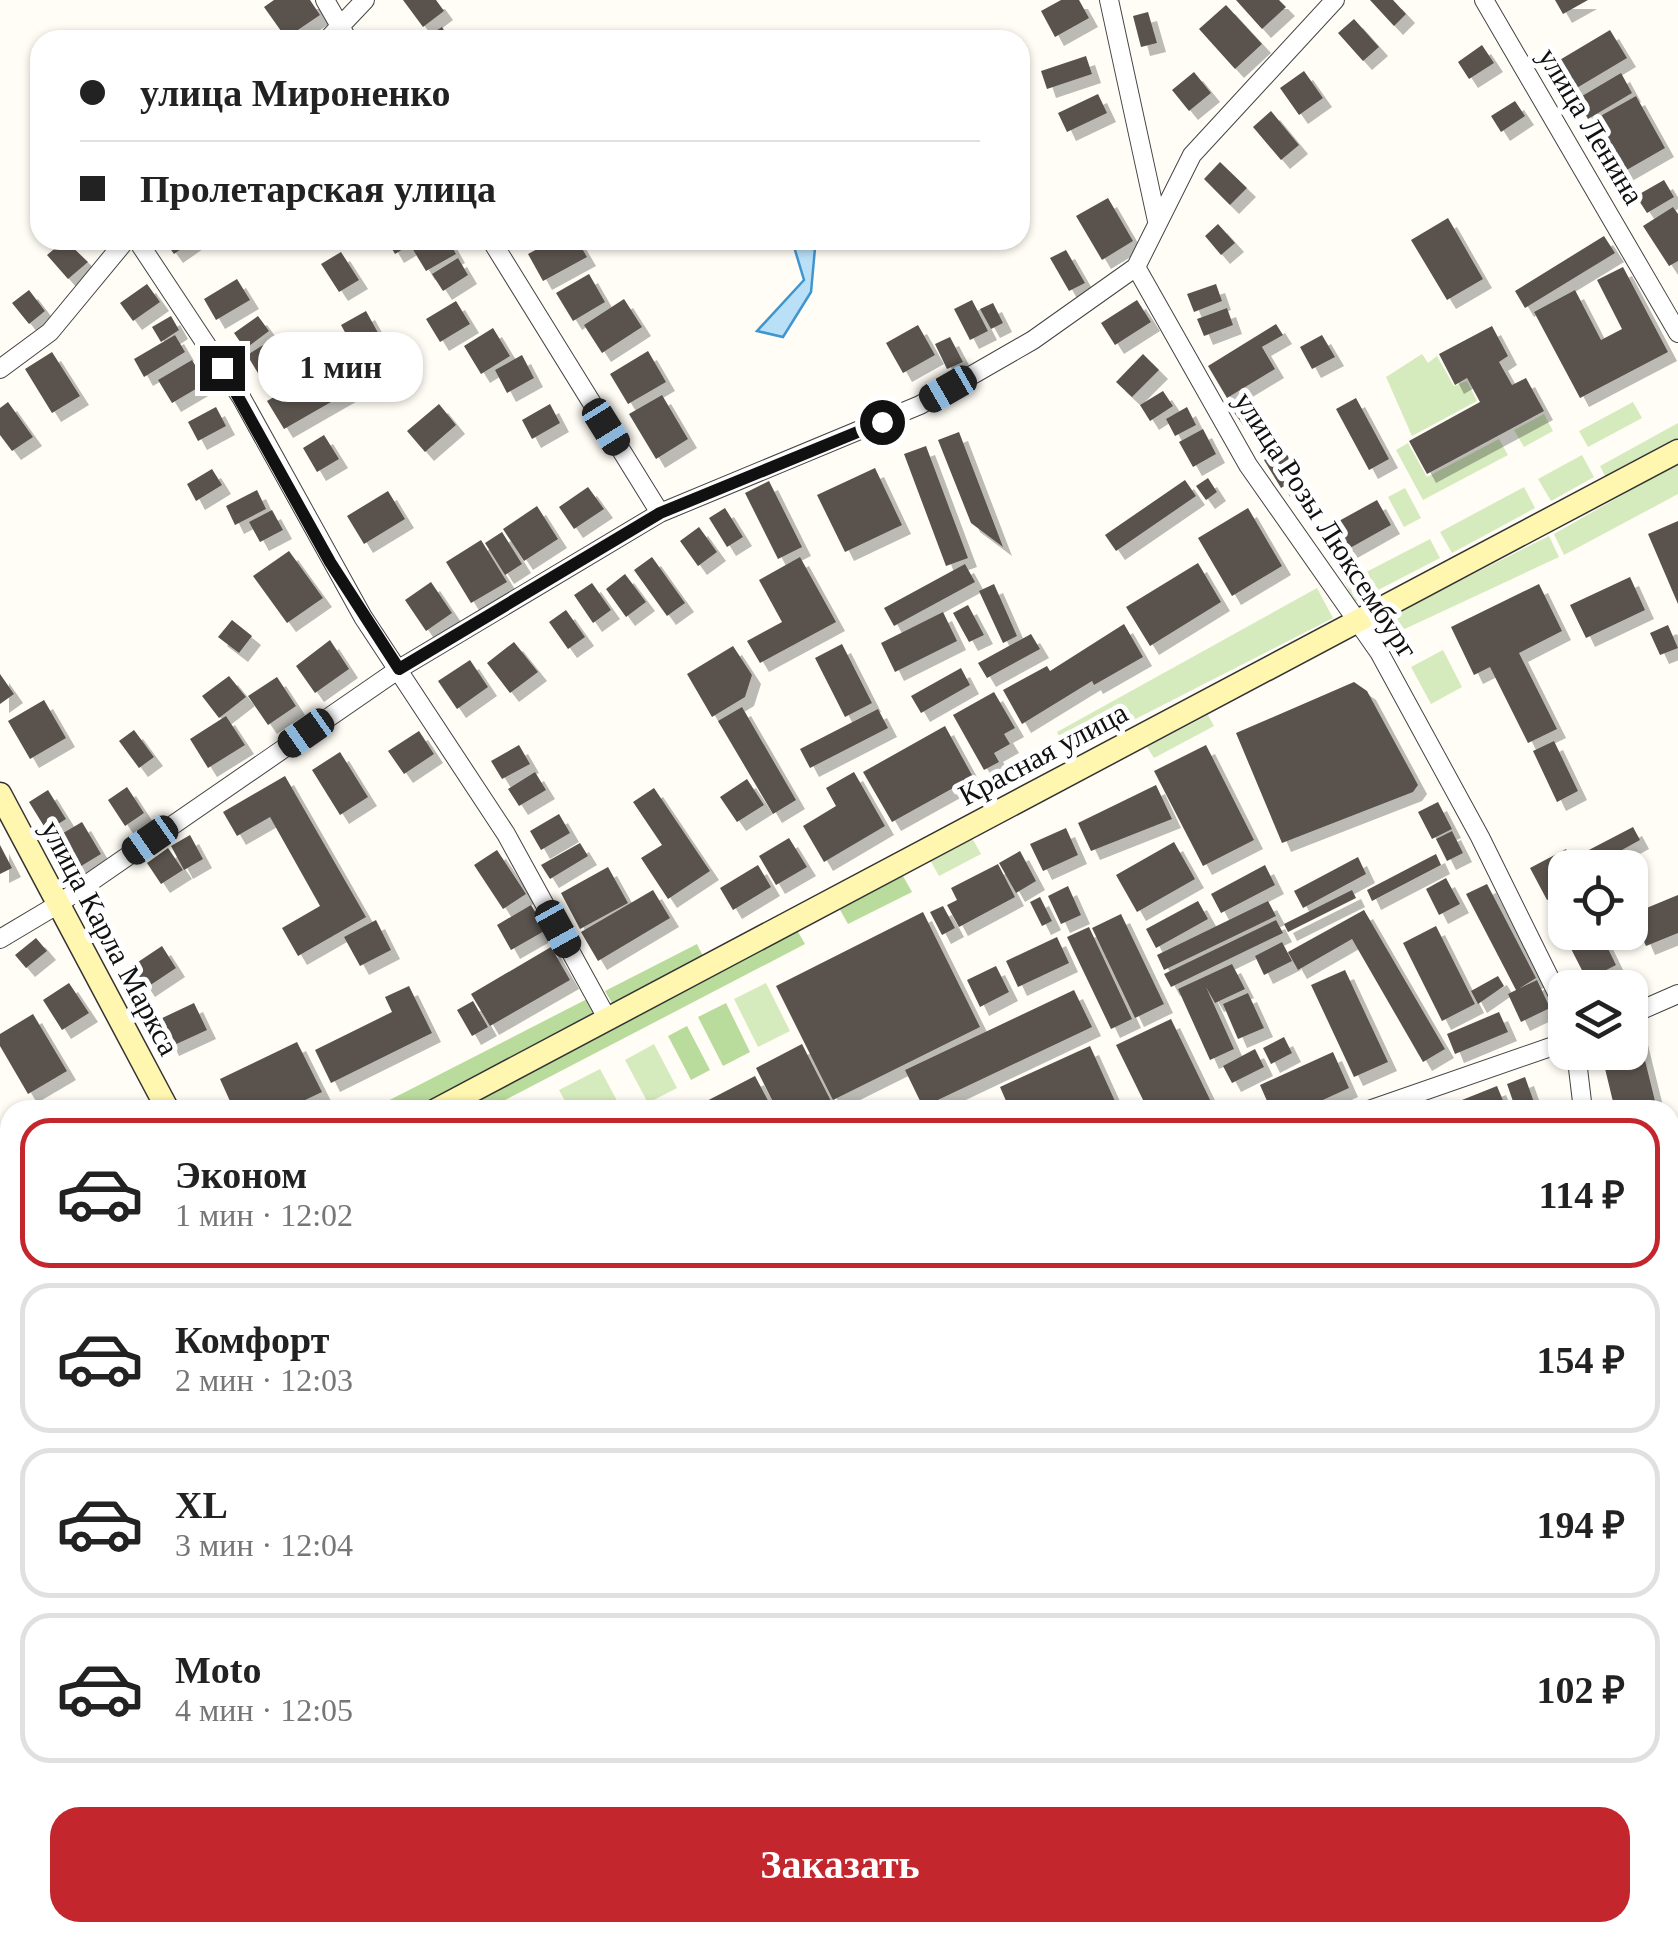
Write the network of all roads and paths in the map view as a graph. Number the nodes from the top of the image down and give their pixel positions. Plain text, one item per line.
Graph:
1 (325, 0) edge
2 (365, 0) edge
3 (1109, 0) edge
4 (1335, 0) edge
5 (1484, 0) edge
6 (336, 30) edge
7 (342, 30) edge
8 (1157, 221) junction
9 (118, 250) edge
10 (144, 250) edge
11 (497, 250) edge
12 (1136, 266) junction
13 (1678, 334) edge
14 (0, 369) edge
15 (1678, 451) edge
16 (660, 513) junction
17 (1360, 622) junction
18 (399, 669) junction
19 (0, 794) edge
20 (57, 905) junction
21 (0, 939) edge
22 (1548, 975) edge
23 (1678, 994) edge
24 (1648, 1006) edge
25 (607, 1018) junction
26 (1548, 1048) edge
27 (1578, 1070) edge
28 (163, 1100) edge
29 (455, 1100) edge
30 (1398, 1100) edge
31 (1582, 1100) edge

1 - 6 street
2 - 7 street
3 - 8 street
4 - 8 street
5 - 13 street, улица Ленина
8 - 12 street
9 - 14 street
10 - 18 street
11 - 16 street
12 - 16 street
12 - 17 street, улица Розы Люксембург
15 - 17 main road, Красная улица
16 - 18 street
17 - 22 street, улица Розы Люксембург
17 - 25 main road, Красная улица
18 - 20 street
18 - 25 street
19 - 20 main road, улица Карла Маркса
20 - 21 street
20 - 28 main road, улица Карла Маркса
23 - 24 street
25 - 29 main road, Красная улица
26 - 30 street
27 - 31 street

